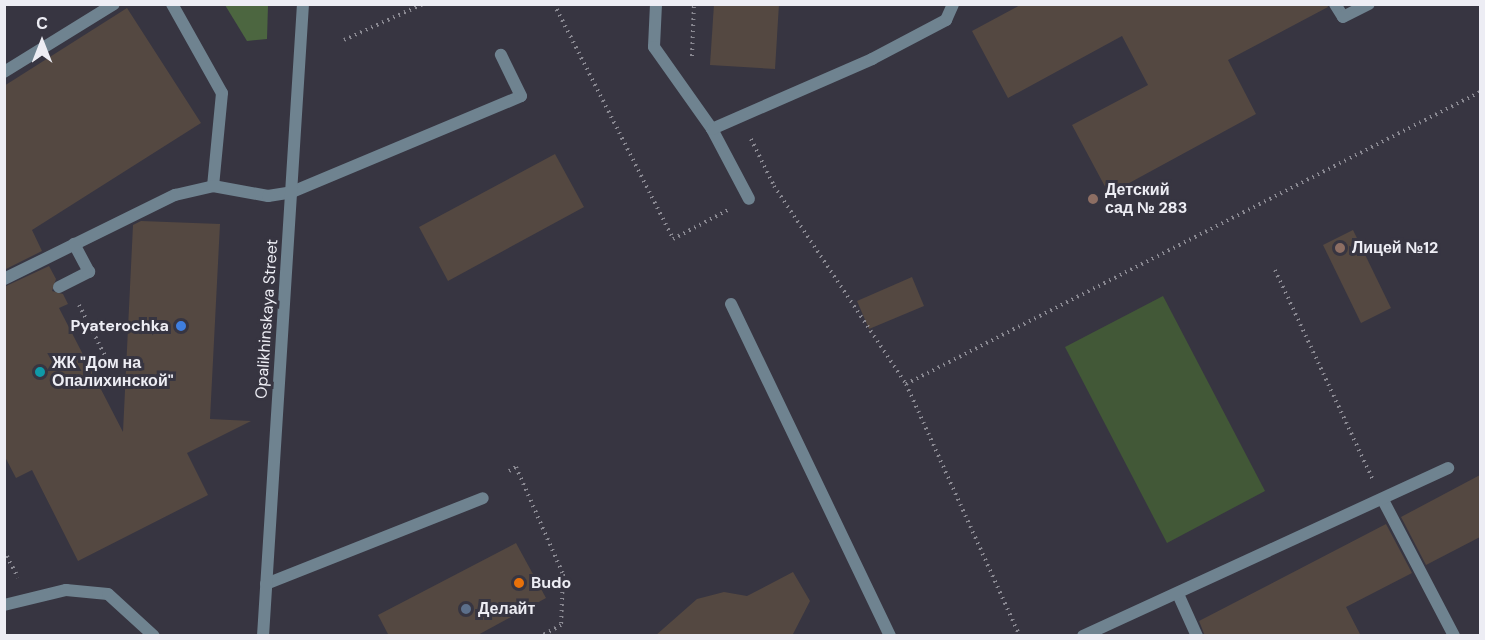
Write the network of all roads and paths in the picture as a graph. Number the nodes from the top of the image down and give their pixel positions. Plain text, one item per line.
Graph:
1 (114, 4) edge
2 (172, 4) edge
3 (303, 4) edge
4 (423, 4) edge
5 (554, 4) edge
6 (656, 4) edge
7 (694, 4) edge
8 (953, 4) edge
9 (1335, 4) edge
10 (1369, 4) edge
11 (344, 40) dead end
12 (501, 55) dead end
13 (698, 68) dead end
14 (4, 72) edge
15 (1480, 92) edge
16 (741, 120) junction
17 (712, 129) junction
18 (213, 186) junction
19 (774, 186) junction
20 (292, 192) junction
21 (749, 199) junction
22 (74, 244) junction
23 (1275, 270) dead end
24 (4, 279) edge
25 (63, 285) joint
26 (731, 304) dead end
27 (114, 373) dead end
28 (906, 384) junction
29 (1448, 468) dead end
30 (509, 471) dead end
31 (483, 498) dead end
32 (1383, 500) junction
33 (266, 584) junction
34 (1178, 594) junction
35 (4, 605) edge
36 (154, 636) edge
37 (263, 636) edge
38 (541, 636) edge
39 (890, 636) edge
40 (1020, 636) edge
41 (1083, 636) edge
42 (1197, 636) edge
43 (1455, 636) edge

1 - 14 street
2 - 18 street
3 - 20 street, Opalikhinskaya Street
4 - 11 path
5 - 21 path
6 - 17 street
7 - 13 path
8 - 16 street
9 - 10 street
12 - 20 street
15 - 28 path
16 - 17 street
16 - 19 path
17 - 21 street
18 - 20 street
18 - 22 street
19 - 21 path
19 - 28 path
20 - 33 street, Opalikhinskaya Street
22 - 24 street
22 - 25 street
23 - 32 path
25 - 27 path
26 - 39 street
28 - 40 path
29 - 32 street
30 - 38 path
31 - 33 street
32 - 34 street
32 - 43 street
33 - 37 street, Opalikhinskaya Street
34 - 41 street
34 - 42 street
35 - 36 street

